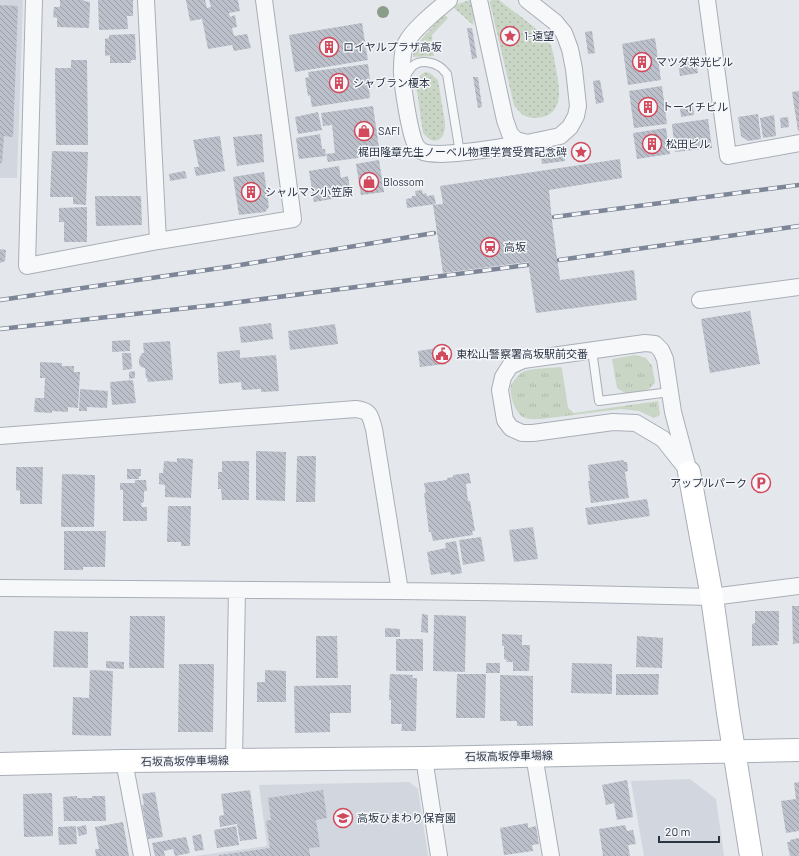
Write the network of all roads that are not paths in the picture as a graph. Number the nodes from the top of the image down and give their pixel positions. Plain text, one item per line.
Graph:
1 (34, 0) edge
2 (146, 0) edge
3 (264, 0) edge
4 (449, 0) edge
5 (480, 0) edge
6 (527, 0) edge
7 (707, 0) edge
8 (403, 80) junction
9 (527, 143) junction
10 (799, 143) edge
11 (460, 153) junction
12 (158, 241) junction
13 (799, 287) edge
14 (700, 300) dead end
15 (592, 350) junction
16 (670, 392) junction
17 (0, 436) edge
18 (689, 472) junction
19 (799, 586) edge
20 (0, 588) edge
21 (237, 590) junction
22 (400, 591) junction
23 (712, 597) junction
24 (799, 750) edge
25 (734, 752) junction
26 (534, 755) junction
27 (424, 758) junction
28 (234, 760) junction
29 (124, 761) junction
30 (0, 764) edge
31 (142, 856) edge
32 (439, 856) edge
33 (551, 856) edge
34 (751, 856) edge

1 - 12 street
2 - 12 street
3 - 12 street
4 - 8 street
5 - 9 street
6 - 9 street
7 - 10 street
8 - 11 street
8 - 11 lane
9 - 11 street
13 - 14 street
15 - 16 street
15 - 16 lane
15 - 18 street
16 - 18 street
17 - 22 street
18 - 23 main road
19 - 23 street
20 - 21 street
21 - 22 street
21 - 28 street
22 - 23 street
23 - 25 main road
24 - 25 main road, 石坂高坂停車場線
25 - 26 main road, 石坂高坂停車場線
25 - 34 main road
26 - 27 main road, 石坂高坂停車場線
26 - 33 street
27 - 28 main road, 石坂高坂停車場線
27 - 32 street
28 - 29 main road, 石坂高坂停車場線
29 - 30 main road, 石坂高坂停車場線
29 - 31 street

